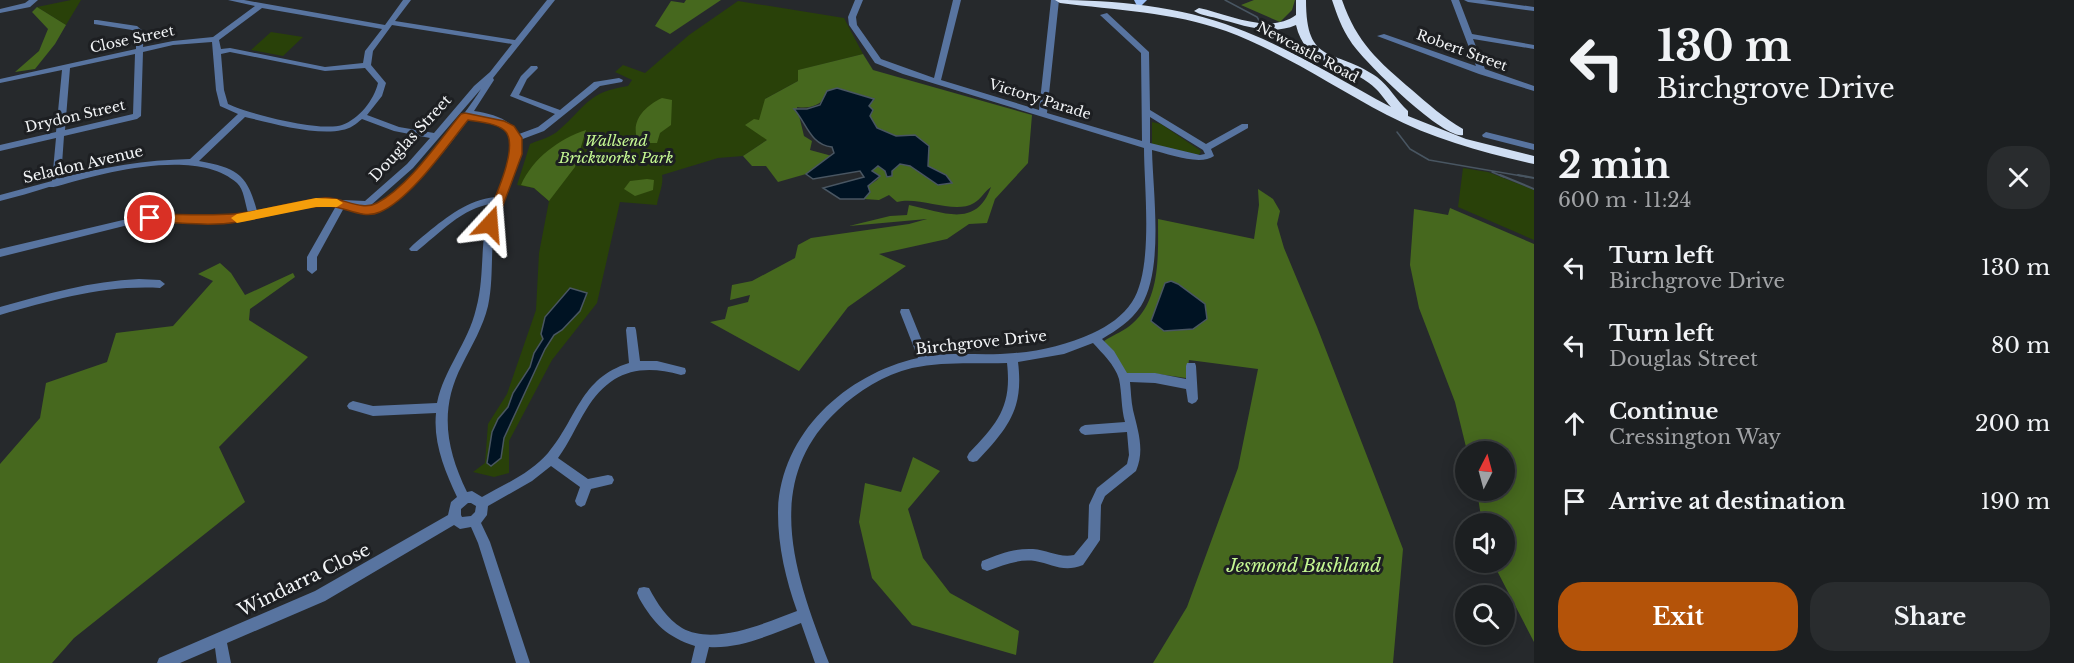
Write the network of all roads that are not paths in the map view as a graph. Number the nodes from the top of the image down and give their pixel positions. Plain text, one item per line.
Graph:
1 (34, 0) edge
2 (232, 0) edge
3 (286, 0) edge
4 (407, 0) edge
5 (551, 0) edge
6 (859, 0) edge
7 (957, 0) edge
8 (1058, 0) edge
9 (1111, 0) edge
10 (1301, 0) edge
11 (1337, 0) edge
12 (1455, 0) edge
13 (1468, 0) edge
14 (1140, 4) edge
15 (265, 6) junction
16 (1172, 9) junction
17 (1534, 9) edge
18 (0, 11) edge
19 (1104, 15) dead end
20 (1299, 17) junction
21 (98, 22) dead end
22 (388, 24) junction
23 (1381, 36) dead end
24 (1469, 36) junction
25 (215, 39) junction
26 (518, 43) junction
27 (1534, 47) edge
28 (139, 50) junction
29 (219, 52) junction
30 (367, 65) junction
31 (66, 67) junction
32 (534, 68) dead end
33 (1482, 72) junction
34 (493, 74) junction
35 (619, 80) dead end
36 (0, 81) edge
37 (937, 81) junction
38 (1393, 83) junction
39 (477, 88) junction
40 (1534, 89) edge
41 (1362, 97) junction
42 (1390, 100) junction
43 (1146, 111) junction
44 (561, 113) junction
45 (243, 114) junction
46 (466, 114) junction
47 (1043, 114) junction
48 (361, 116) junction
49 (1418, 124) junction
50 (1245, 126) dead end
51 (1459, 132) junction
52 (60, 134) junction
53 (1486, 135) dead end
54 (435, 136) junction
55 (516, 138) junction
56 (1147, 146) junction
57 (1534, 147) edge
58 (0, 148) edge
59 (1206, 148) junction
60 (1534, 153) edge
61 (1534, 160) edge
62 (191, 163) junction
63 (410, 166) junction
64 (56, 184) junction
65 (0, 198) edge
66 (498, 200) junction
67 (342, 204) junction
68 (253, 215) junction
69 (414, 249) dead end
70 (0, 253) edge
71 (312, 270) dead end
72 (160, 284) dead end
73 (0, 311) edge
74 (905, 312) dead end
75 (631, 330) dead end
76 (1094, 337) junction
77 (1012, 358) junction
78 (924, 361) junction
79 (635, 365) junction
80 (1191, 366) dead end
81 (681, 371) dead end
82 (1124, 376) junction
83 (1191, 386) junction
84 (1192, 399) dead end
85 (353, 406) dead end
86 (441, 408) junction
87 (1131, 427) junction
88 (1085, 430) dead end
89 (973, 457) dead end
90 (550, 459) junction
91 (608, 480) dead end
92 (587, 485) junction
93 (464, 499) junction
94 (581, 501) dead end
95 (482, 502) junction
96 (455, 518) junction
97 (474, 522) junction
98 (987, 564) dead end
99 (644, 593) dead end
100 (805, 615) junction
101 (220, 640) junction
102 (703, 642) junction
103 (164, 663) edge
104 (224, 663) edge
105 (523, 663) edge
106 (698, 663) edge
107 (822, 663) edge

1 - 18 street
2 - 15 street
3 - 15 street
4 - 22 street
5 - 26 street, Douglas Street
6 - 37 street, Victory Parade
7 - 37 street
8 - 14 highway, Newcastle Road
8 - 47 street
9 - 14 highway, Newcastle Road
10 - 20 highway
11 - 38 highway
12 - 24 street
13 - 17 street
14 - 16 highway, Newcastle Road
14 - 41 highway, Newcastle Road
15 - 22 street
15 - 25 street
16 - 20 highway
16 - 42 highway, Newcastle Road
19 - 43 street, Birchgrove Drive
20 - 42 highway
21 - 28 street, Drydon Street
22 - 26 street
22 - 30 street
23 - 33 street, Robert Street
24 - 27 street
24 - 33 street
25 - 28 street, Close Street
25 - 29 street
26 - 34 street, Douglas Street
28 - 31 street, Close Street
28 - 52 street, Drydon Street
29 - 30 street
29 - 45 street
30 - 48 street
31 - 36 street, Close Street
31 - 52 street
32 - 44 street
33 - 40 street, Robert Street
34 - 39 street, Douglas Street
34 - 46 street, Douglas Street
35 - 44 street
37 - 47 street, Victory Parade
38 - 42 highway
38 - 51 highway
39 - 46 street
39 - 54 street, Douglas Street
41 - 42 highway
41 - 49 highway, Newcastle Road
42 - 49 highway
42 - 51 highway, Newcastle Road
43 - 56 street, Birchgrove Drive
43 - 59 street
44 - 55 street
45 - 48 street
45 - 62 street
46 - 55 street
46 - 63 street
46 - 67 street, Douglas Street
47 - 56 street, Victory Parade
48 - 54 street
49 - 61 highway, Newcastle Road
50 - 59 street, Victory Parade
51 - 60 highway, Newcastle Road
52 - 58 street, Drydon Street
52 - 64 street
53 - 57 street
54 - 63 street, Douglas Street
55 - 66 street
56 - 59 street, Victory Parade
56 - 76 street, Birchgrove Drive
62 - 64 street, Seladon Avenue
62 - 68 street, Seladon Avenue
63 - 67 street, Douglas Street
64 - 65 street, Seladon Avenue
66 - 69 street
66 - 86 street
67 - 68 street
67 - 71 street
68 - 70 street
72 - 73 street
74 - 78 street
75 - 79 street
76 - 77 street, Birchgrove Drive
76 - 82 street
77 - 78 street, Birchgrove Drive
77 - 89 street
78 - 100 street, Birchgrove Drive
79 - 81 street
79 - 90 street
80 - 83 street
82 - 83 street
82 - 87 street
83 - 84 street
85 - 86 street
86 - 93 street
87 - 88 street
87 - 98 street
90 - 92 street
90 - 95 street
91 - 92 street
92 - 94 street
93 - 95 street
93 - 96 street
95 - 97 street
96 - 97 street
96 - 101 street, Windarra Close
97 - 105 street
99 - 102 street
100 - 102 street
100 - 107 street, Birchgrove Drive
101 - 103 street, Windarra Close
101 - 104 street
102 - 106 street

